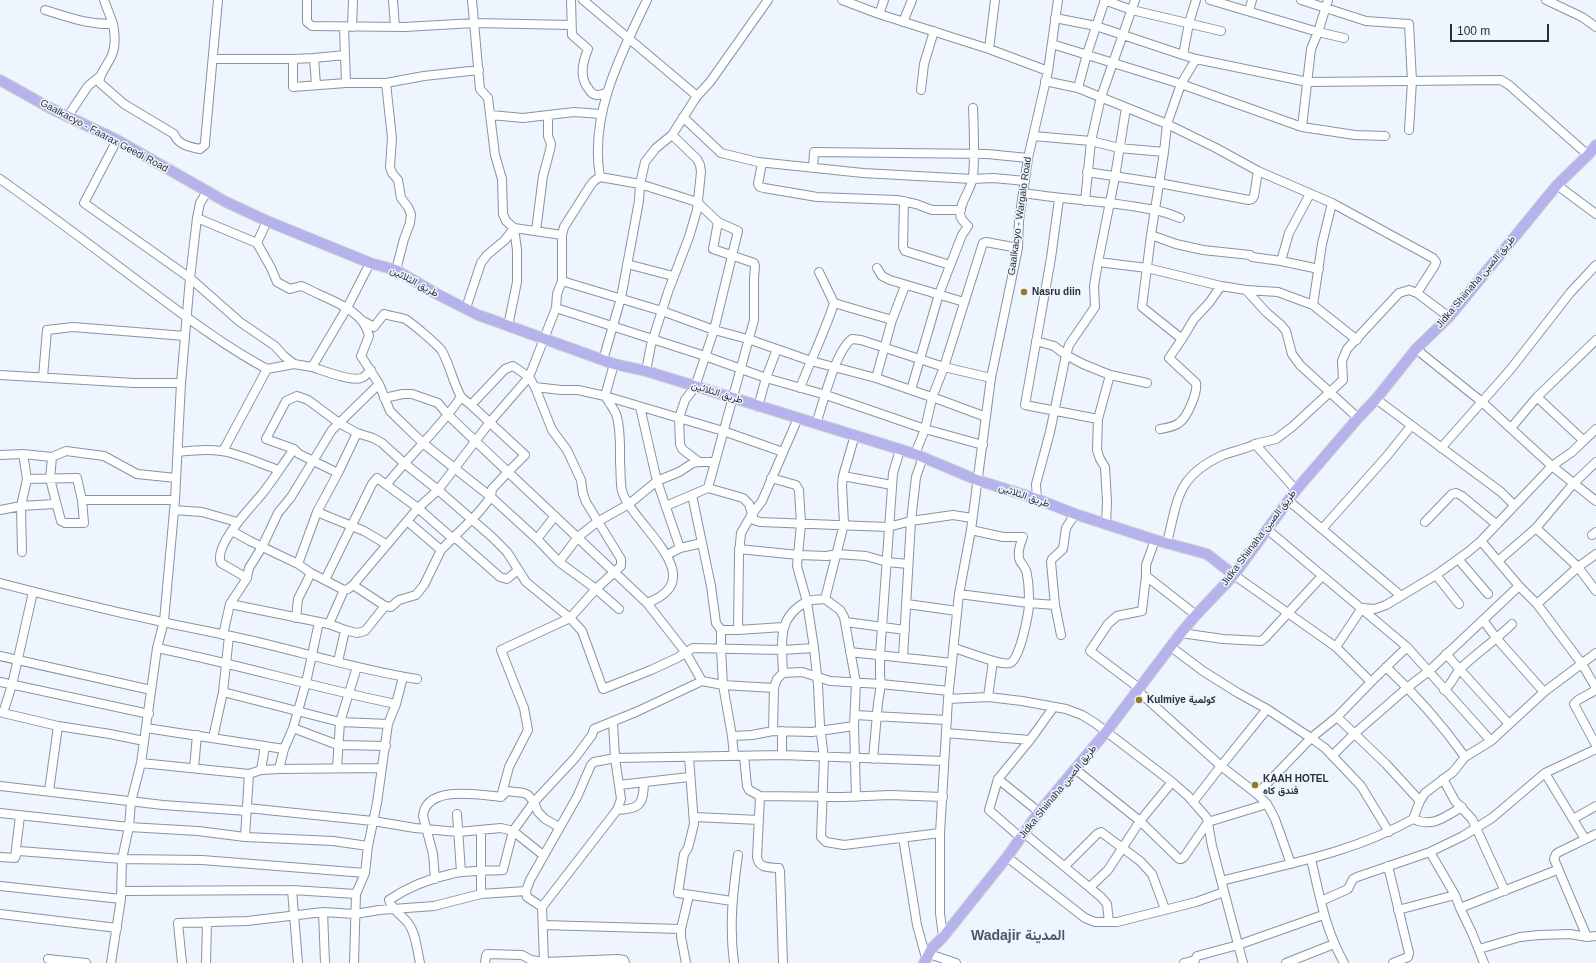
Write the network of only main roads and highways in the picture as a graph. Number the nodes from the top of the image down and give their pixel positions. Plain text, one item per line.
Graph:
1 (0, 80) edge
2 (1596, 145) edge
3 (207, 192) joint
4 (1234, 576) junction
5 (926, 958) edge

1 - 3 main road, Gaalkacyo - Faarax Geedi Road
2 - 4 main road, Jidka Shiinaha طريق الصين
3 - 4 main road, طريق الثلاثين
4 - 5 main road, Jidka Shiinaha طريق الصين

